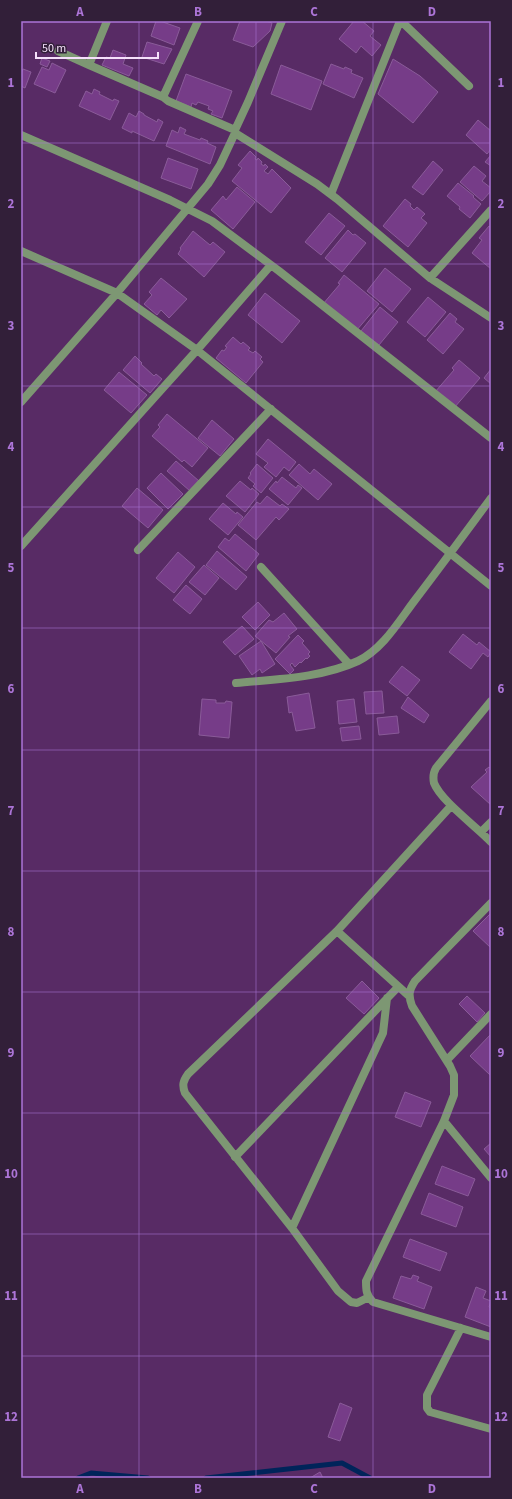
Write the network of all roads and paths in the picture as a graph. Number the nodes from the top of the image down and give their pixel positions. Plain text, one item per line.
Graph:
1 (107, 21) edge
2 (198, 21) edge
3 (282, 21) edge
4 (401, 21) edge
5 (58, 51) dead end
6 (89, 65) junction
7 (469, 86) dead end
8 (164, 96) junction
9 (235, 131) junction
10 (21, 135) edge
11 (331, 194) junction
12 (188, 209) junction
13 (491, 210) edge
14 (21, 251) edge
15 (271, 264) junction
16 (430, 278) junction
17 (117, 293) junction
18 (491, 318) edge
19 (197, 350) junction
20 (21, 402) edge
21 (271, 409) junction
22 (491, 438) edge
23 (491, 498) edge
24 (21, 546) edge
25 (138, 550) dead end
26 (450, 555) junction
27 (261, 567) dead end
28 (491, 586) edge
29 (350, 664) junction
30 (236, 683) dead end
31 (491, 701) edge
32 (451, 806) junction
33 (491, 822) edge
34 (481, 832) junction
35 (491, 842) edge
36 (491, 903) edge
37 (337, 931) junction
38 (398, 987) junction
39 (409, 996) junction
40 (387, 998) junction
41 (491, 1014) edge
42 (447, 1060) junction
43 (444, 1122) junction
44 (235, 1157) junction
45 (491, 1178) edge
46 (292, 1228) junction
47 (368, 1297) junction
48 (461, 1328) junction
49 (491, 1337) edge
50 (491, 1429) edge

1 - 6 street
2 - 8 street
3 - 9 street
4 - 7 street
4 - 11 street
5 - 6 street
6 - 8 street
8 - 9 street
9 - 11 street
9 - 12 street
10 - 12 street
11 - 16 street
12 - 15 street
12 - 17 street
13 - 16 street
14 - 17 street
15 - 19 street
15 - 22 street
16 - 18 street
17 - 19 street
17 - 20 street
19 - 21 street
19 - 24 street
21 - 25 street
21 - 26 street
23 - 26 street
26 - 28 street
26 - 29 street
27 - 29 street
29 - 30 street
31 - 32 street
32 - 34 street
32 - 37 street
33 - 34 street
34 - 35 street
36 - 39 street
37 - 38 street
37 - 44 street
38 - 39 street
38 - 40 street
39 - 42 street
40 - 44 street
40 - 46 street
41 - 42 street
42 - 43 street
43 - 45 street
43 - 47 street
44 - 46 street
46 - 47 street
47 - 48 street
48 - 49 street
48 - 50 street

